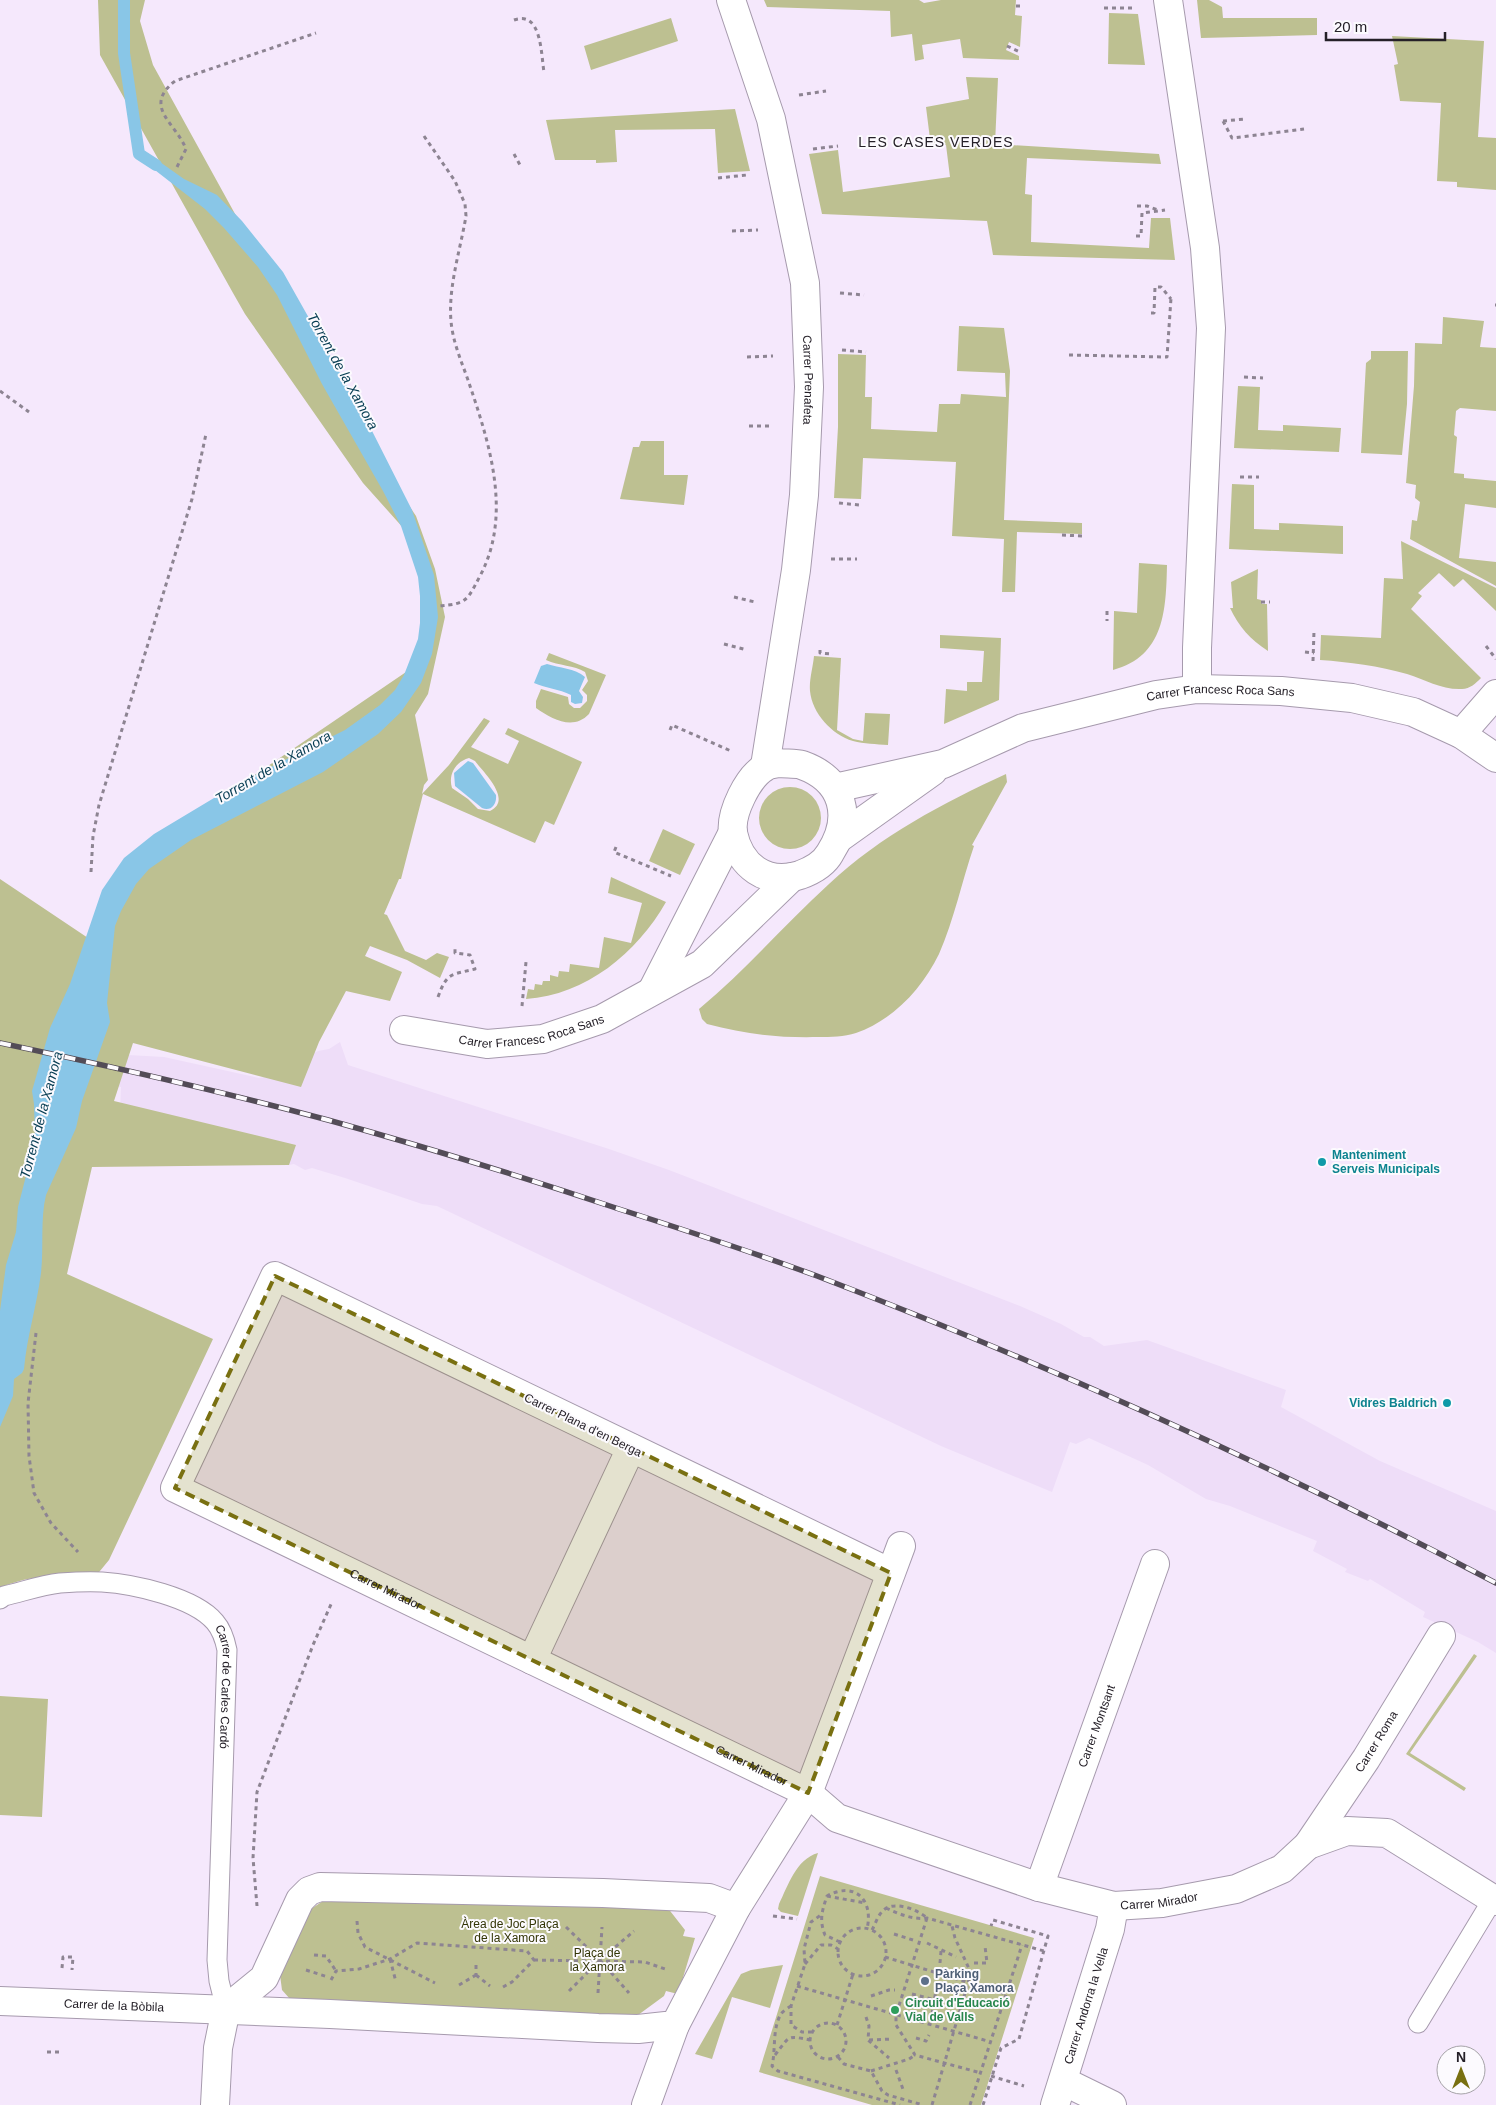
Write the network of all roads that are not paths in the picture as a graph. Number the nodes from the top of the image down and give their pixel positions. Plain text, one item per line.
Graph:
1 (731, 0) edge
2 (1168, 0) edge
3 (1197, 689) junction
4 (1496, 694) edge
5 (1461, 734) junction
6 (1496, 758) edge
7 (943, 764) junction
8 (765, 766) junction
9 (834, 788) junction
10 (733, 832) junction
11 (839, 838) junction
12 (792, 877) junction
13 (652, 992) junction
14 (404, 1030) dead end
15 (275, 1276) joint
16 (630, 1448) junction
17 (901, 1546) dead end
18 (1156, 1564) dead end
19 (891, 1573) junction
20 (0, 1599) edge
21 (1441, 1636) dead end
22 (532, 1660) junction
23 (808, 1793) junction
24 (1308, 1844) junction
25 (1039, 1887) junction
26 (1495, 1900) edge
27 (1114, 1906) junction
28 (736, 1908) junction
29 (0, 2001) edge
30 (226, 2010) junction
31 (1418, 2023) dead end
32 (675, 2025) junction
33 (1059, 2093) edge
34 (215, 2105) edge
35 (646, 2105) edge
36 (1112, 2105) edge

1 - 8 street, Carrer Prenafeta
2 - 3 street
3 - 5 street, Carrer Francesc Roca Sans
3 - 7 street, Carrer Francesc Roca Sans
4 - 5 street
5 - 6 street, Carrer Francesc Roca Sans
7 - 9 street, Carrer Francesc Roca Sans
7 - 11 street, Carrer Francesc Roca Sans
8 - 9 street
8 - 10 street
9 - 11 street
10 - 12 street
10 - 13 street
11 - 12 street
12 - 13 street, Carrer Francesc Roca Sans
13 - 14 street, Carrer Francesc Roca Sans
15 - 16 street, Carrer Plana d'en Berga
15 - 22 street, Carrer Mirador
16 - 19 street, Carrer Plana d'en Berga
16 - 22 street
17 - 19 street
18 - 25 street, Carrer Montsant
19 - 23 street
20 - 30 lane, Carrer de Carles Cardó
21 - 24 street, Carrer Roma
22 - 23 street, Carrer Mirador
23 - 25 street, Carrer Mirador
23 - 28 street
24 - 26 street, Carrer Mirador
24 - 27 street, Carrer Mirador
25 - 27 street, Carrer Mirador
26 - 31 lane
27 - 33 street, Carrer Andorra la Vella
28 - 30 street
28 - 32 street
29 - 30 street, Carrer de la Bòbila
30 - 32 street
30 - 34 street
32 - 35 street
33 - 36 street

